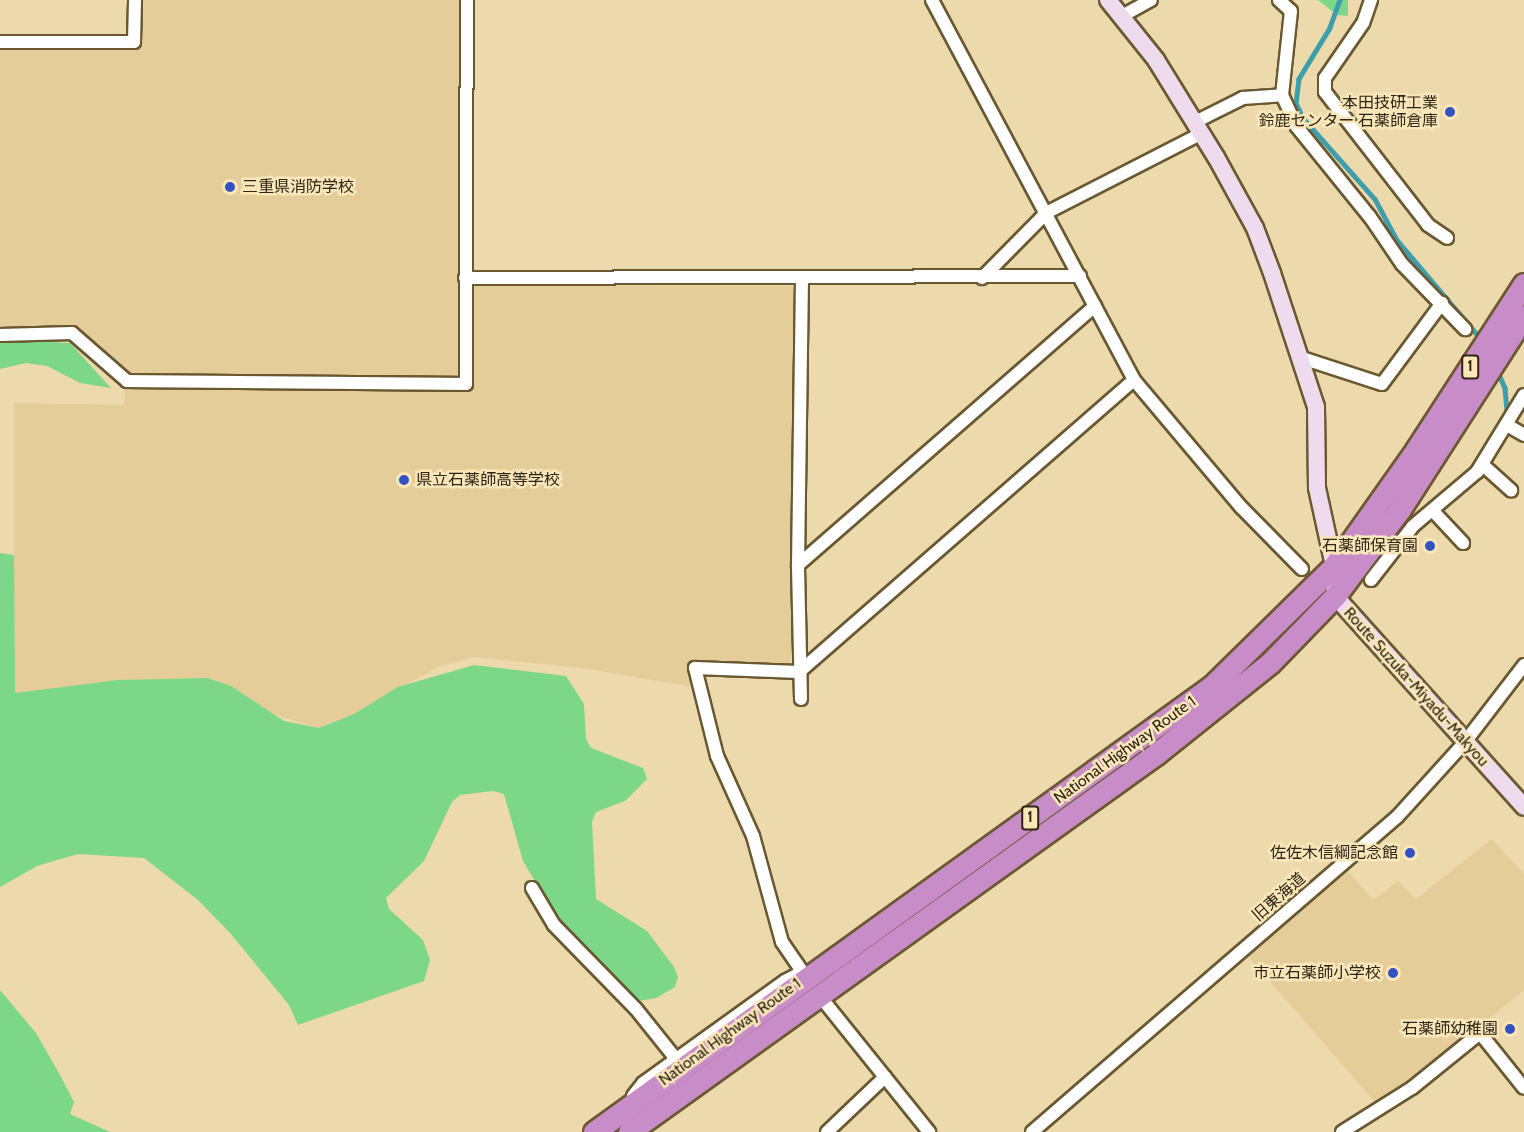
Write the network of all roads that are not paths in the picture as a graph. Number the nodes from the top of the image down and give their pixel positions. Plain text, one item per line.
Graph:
1 (135, 0) edge
2 (467, 0) edge
3 (932, 0) edge
4 (1108, 0) edge
5 (1151, 0) edge
6 (1279, 0) edge
7 (1371, 0) edge
8 (1122, 16) junction
9 (0, 42) edge
10 (1282, 95) junction
11 (1198, 128) junction
12 (1046, 213) junction
13 (1447, 238) dead end
14 (1080, 276) junction
15 (465, 278) junction
16 (982, 278) junction
17 (802, 279) junction
18 (1524, 284) edge
19 (1442, 303) junction
20 (1095, 306) junction
21 (1524, 316) edge
22 (1465, 329) dead end
23 (0, 335) edge
24 (1302, 358) junction
25 (1134, 380) junction
26 (1524, 395) edge
27 (1507, 425) junction
28 (1524, 435) edge
29 (1423, 456) junction
30 (1483, 465) junction
31 (1511, 490) dead end
32 (1433, 511) junction
33 (1463, 543) dead end
34 (798, 565) junction
35 (1334, 566) junction
36 (1302, 569) dead end
37 (1371, 580) dead end
38 (1335, 596) junction
39 (1524, 665) edge
40 (799, 672) junction
41 (801, 699) dead end
42 (1466, 742) junction
43 (1524, 807) edge
44 (532, 888) dead end
45 (804, 975) junction
46 (819, 995) junction
47 (676, 1059) junction
48 (885, 1077) junction
49 (1524, 1088) edge
50 (621, 1111) junction
51 (1040, 1130) edge
52 (594, 1132) edge
53 (628, 1132) edge
54 (827, 1132) edge
55 (929, 1132) edge
56 (1342, 1132) edge

1 - 9 street
2 - 15 street
3 - 12 street
4 - 8 main road, Route Suzuka-Miyadu-Makyou
5 - 8 street
6 - 10 street
7 - 13 street
8 - 11 main road, Route Suzuka-Miyadu-Makyou
10 - 11 street
10 - 19 street
11 - 12 street
11 - 24 main road, Route Suzuka-Miyadu-Makyou
12 - 14 street
12 - 16 street
14 - 16 street
14 - 20 street
15 - 17 street
15 - 23 street
16 - 17 street
17 - 34 street
18 - 29 highway, National Highway Route 1 / 1
19 - 22 street
19 - 24 street
20 - 25 street
20 - 34 street
21 - 29 highway, National Highway Route 1 / 1
24 - 35 main road, Route Suzuka-Miyadu-Makyou
25 - 36 street
25 - 40 street
26 - 27 street
27 - 28 street
27 - 30 street
29 - 35 highway, National Highway Route 1 / 1
29 - 38 highway, National Highway Route 1 / 1
30 - 31 street
30 - 32 street
32 - 33 street
32 - 37 street
34 - 40 street
35 - 38 main road, Route Suzuka-Miyadu-Makyou
35 - 45 highway, National Highway Route 1 / 1
38 - 42 main road, Route Suzuka-Miyadu-Makyou
38 - 46 highway, National Highway Route 1 / 1
39 - 42 street, 旧東海道
40 - 41 street
40 - 45 street
42 - 43 main road, Route Suzuka-Miyadu-Makyou
42 - 51 street, 旧東海道
44 - 47 street
45 - 47 street
45 - 50 highway, National Highway Route 1 / 1
46 - 48 street
46 - 53 highway, National Highway Route 1 / 1
47 - 50 street
48 - 54 street
48 - 55 street
49 - 56 street
50 - 52 highway, National Highway Route 1 / 1

